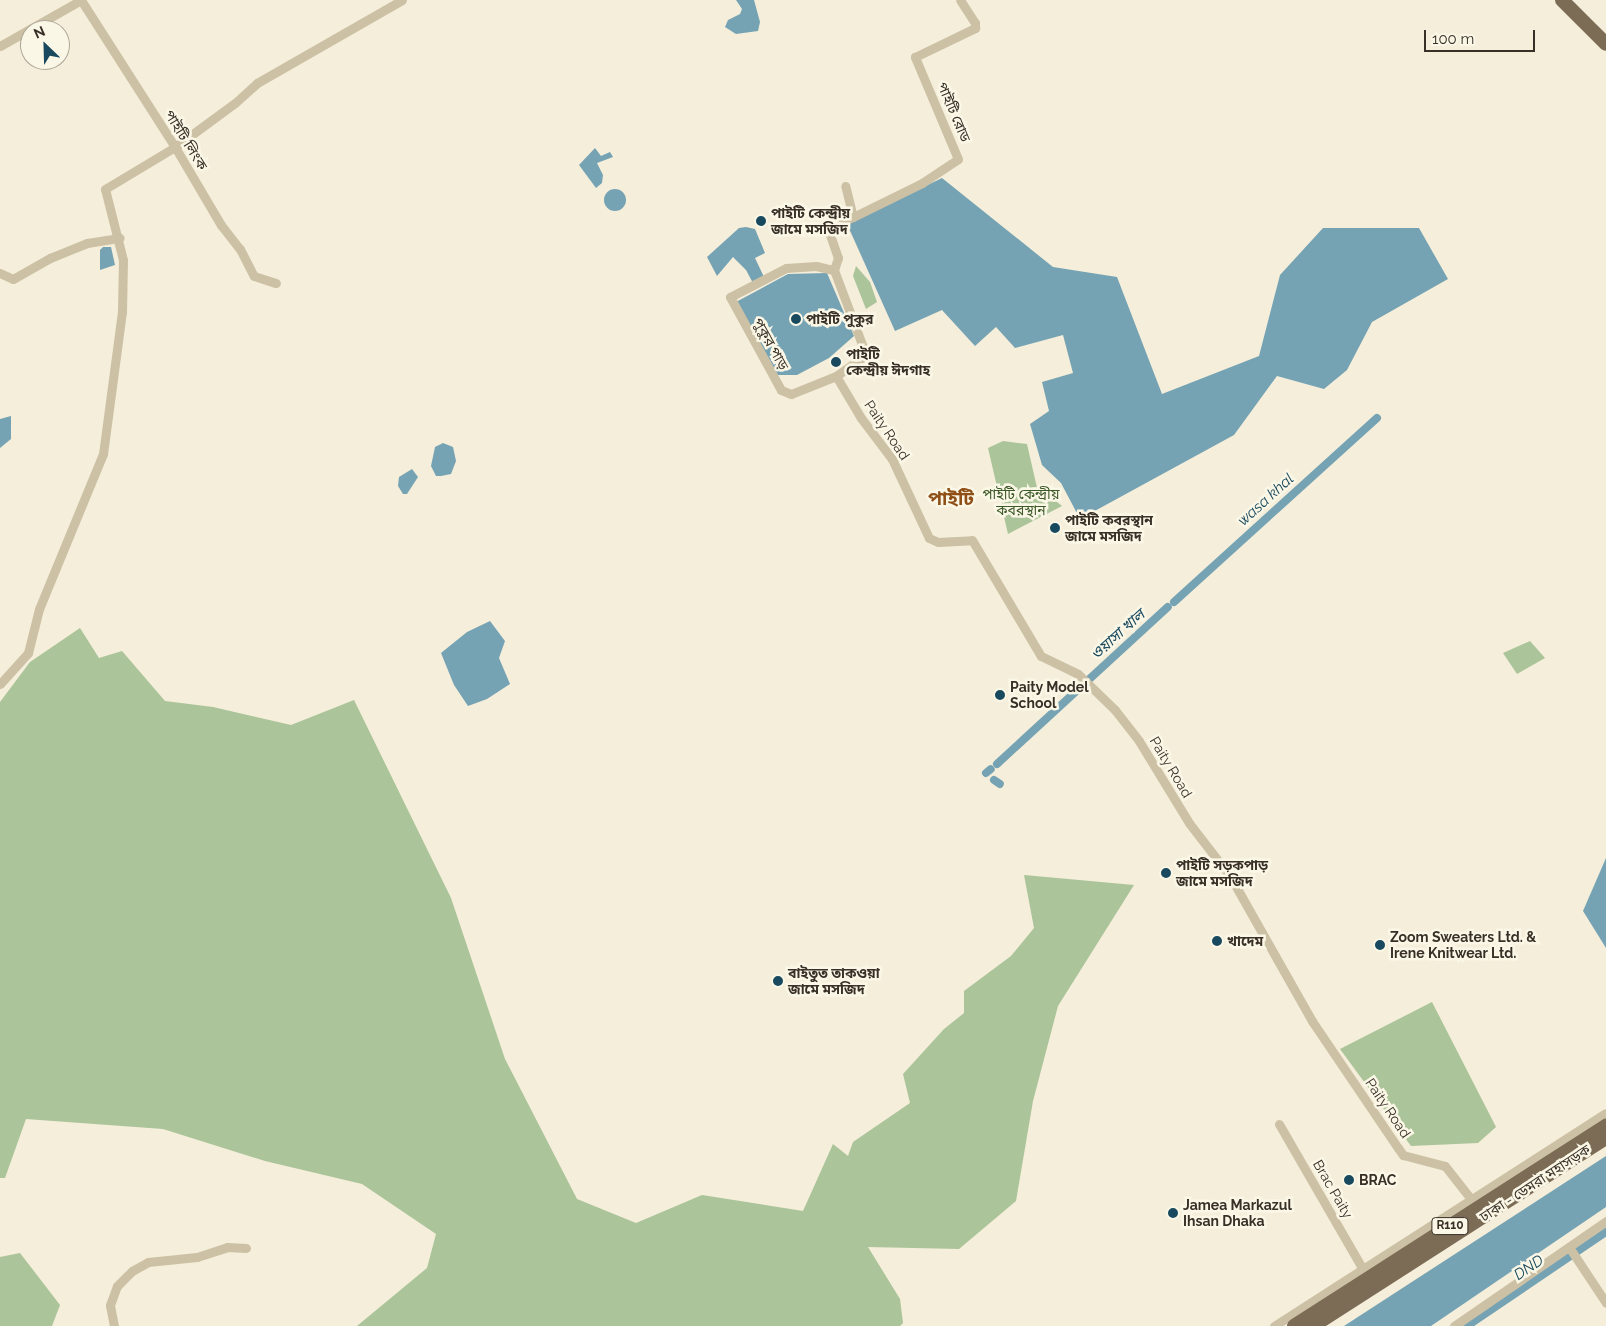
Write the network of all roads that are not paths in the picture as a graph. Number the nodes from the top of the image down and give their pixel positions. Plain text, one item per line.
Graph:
1 (81, 0) edge
2 (402, 0) edge
3 (960, 0) edge
4 (1562, 0) edge
5 (1606, 44) edge
6 (0, 46) edge
7 (176, 147) junction
8 (845, 186) dead end
9 (853, 217) junction
10 (120, 238) junction
11 (834, 270) junction
12 (0, 273) edge
13 (276, 283) dead end
14 (836, 376) junction
15 (0, 684) edge
16 (1606, 1113) edge
17 (1279, 1124) dead end
18 (1606, 1126) edge
19 (1606, 1138) edge
20 (1471, 1199) junction
21 (1606, 1221) edge
22 (1568, 1247) junction
23 (246, 1248) dead end
24 (1362, 1268) junction
25 (1606, 1303) edge
26 (114, 1326) edge
27 (1274, 1326) edge
28 (1294, 1326) edge
29 (1313, 1326) edge
30 (1454, 1326) edge

1 - 6 street
1 - 7 street, পাইটি লিংক
2 - 7 street
3 - 9 street, পাইটি রোড
4 - 5 main road
7 - 10 street
7 - 13 street, পাইটি লিংক
8 - 9 street
9 - 11 street
10 - 12 street
10 - 15 street
11 - 14 street, পুকুর পাড়
11 - 14 street, পুকুর পাড়
14 - 20 street, Paity Road
16 - 20 street
17 - 24 street, Brac Paity
18 - 28 main road, ঢাকা - ডেমরা মহাসড়ক / R110
19 - 29 main road, ঢাকা - ডেমরা মহাসড়ক / R110
20 - 24 street
21 - 22 street
22 - 25 street
22 - 30 street
23 - 26 street
24 - 27 street

